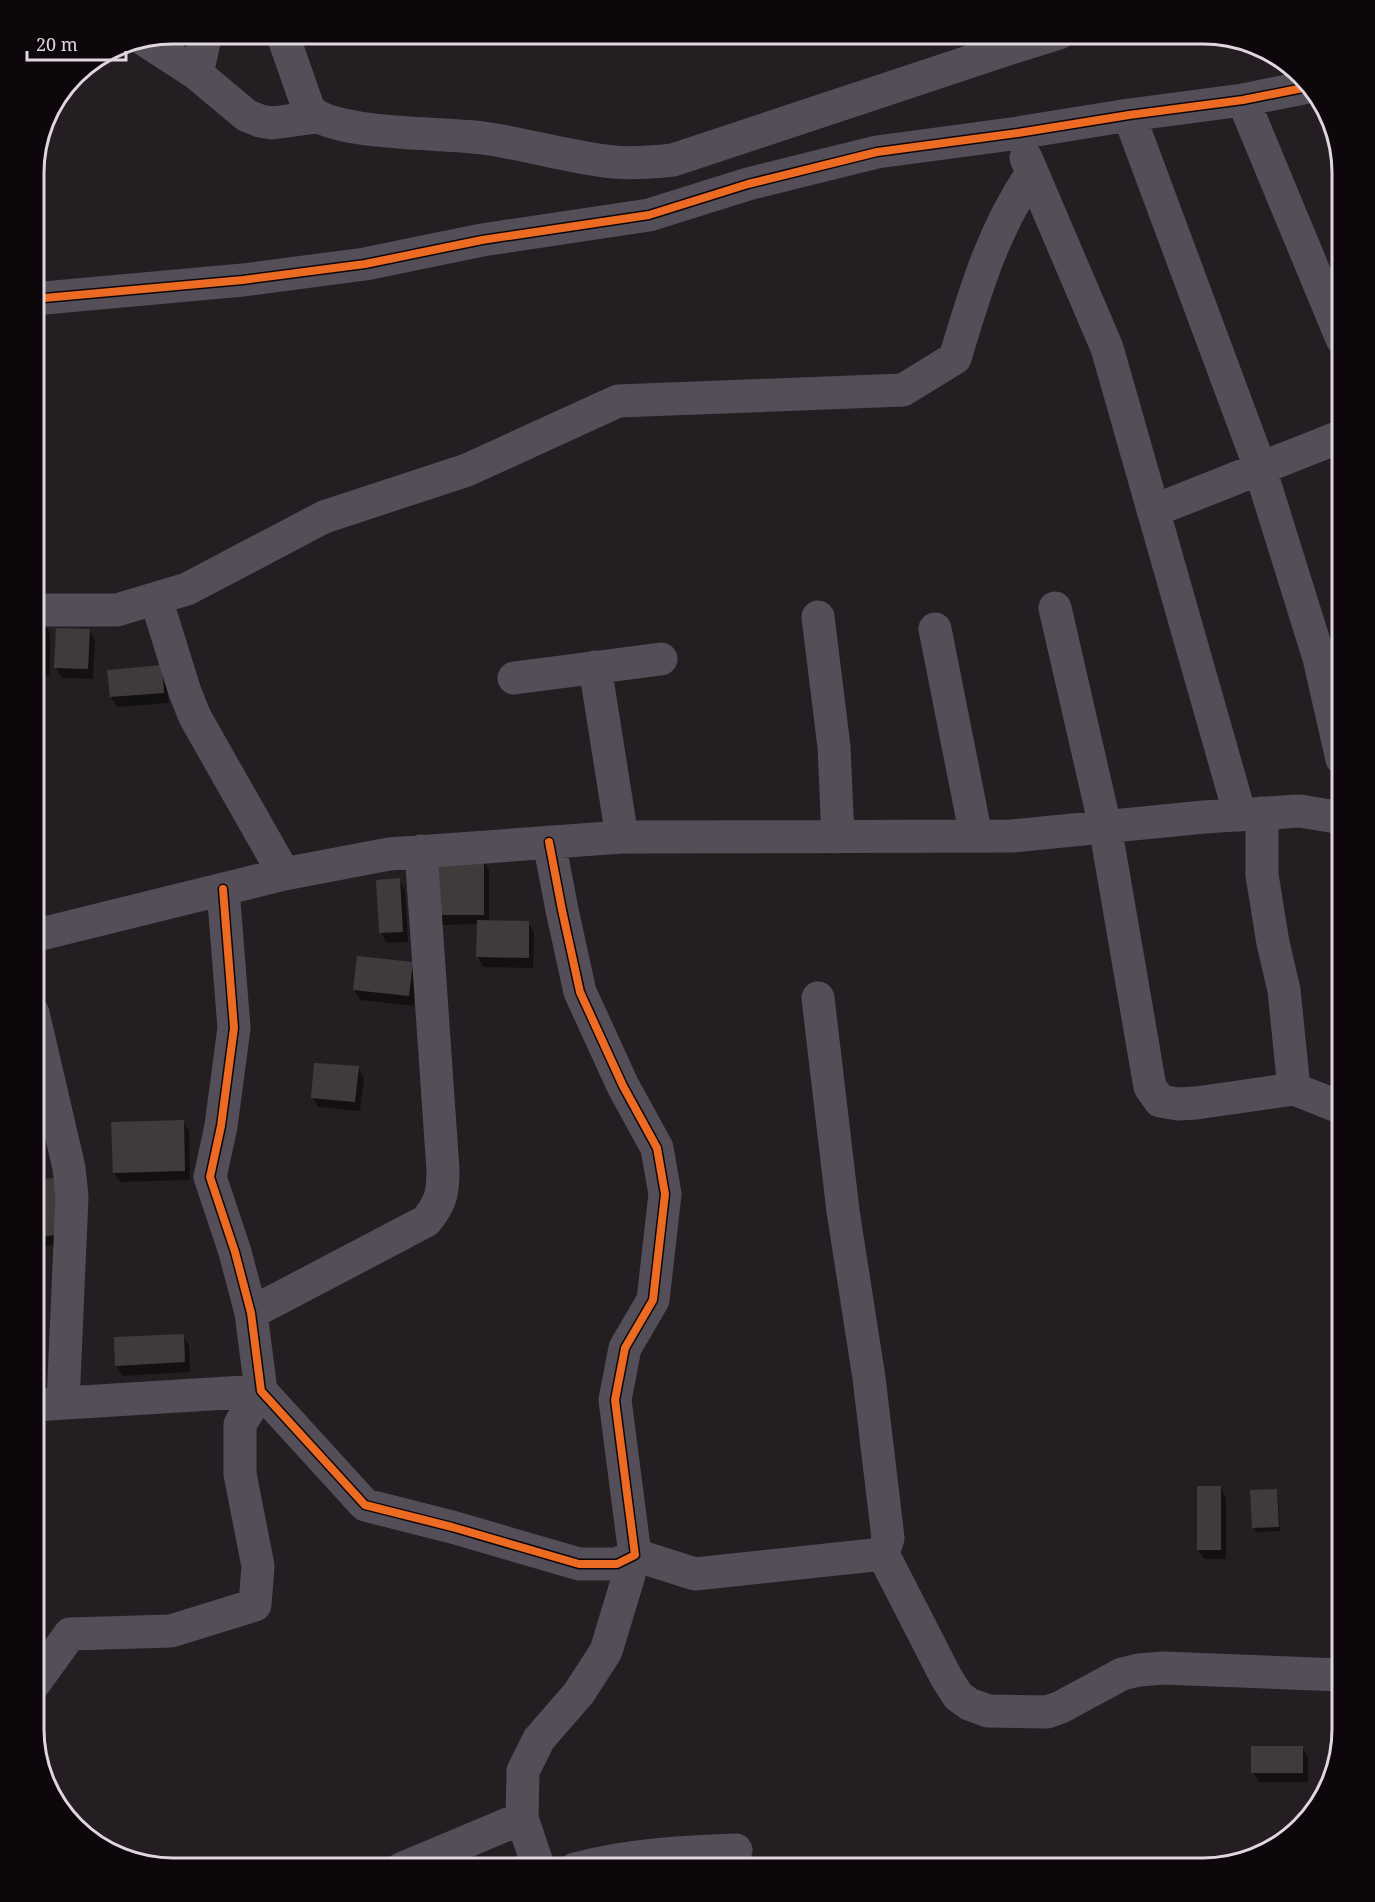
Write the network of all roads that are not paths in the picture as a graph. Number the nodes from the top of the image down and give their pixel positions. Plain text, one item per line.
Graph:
1 (204, 44) edge
2 (286, 44) edge
3 (1000, 44) edge
4 (153, 45) edge
5 (197, 74) junction
6 (1300, 89) edge
7 (1243, 100) junction
8 (1129, 115) junction
9 (316, 117) junction
10 (1018, 133) junction
11 (1032, 173) junction
12 (44, 298) edge
13 (1332, 315) edge
14 (1332, 440) edge
15 (1260, 469) junction
16 (1153, 511) junction
17 (156, 598) junction
18 (1055, 608) dead end
19 (44, 610) edge
20 (818, 617) dead end
21 (935, 629) dead end
22 (661, 659) dead end
23 (596, 667) junction
24 (514, 678) dead end
25 (1332, 715) edge
26 (1251, 814) junction
27 (1332, 816) edge
28 (1105, 826) junction
29 (976, 836) junction
30 (622, 837) junction
31 (838, 837) junction
32 (549, 842) junction
33 (422, 851) junction
34 (284, 874) junction
35 (223, 889) junction
36 (44, 933) edge
37 (818, 998) dead end
38 (1294, 1089) junction
39 (1332, 1104) edge
40 (45, 1114) edge
41 (251, 1313) junction
42 (261, 1391) junction
43 (48, 1404) edge
44 (883, 1554) junction
45 (635, 1555) junction
46 (44, 1670) edge
47 (1332, 1675) edge
48 (522, 1818) junction
49 (735, 1850) dead end
50 (427, 1858) edge
51 (535, 1858) edge
52 (625, 1858) edge

1 - 5 street
2 - 9 street
3 - 9 street
4 - 5 street
5 - 9 street
6 - 7 street
7 - 8 street
7 - 13 street
8 - 10 street
8 - 15 street
10 - 11 street
10 - 12 street
11 - 16 street
11 - 17 street
14 - 15 street
15 - 16 street
15 - 25 street
16 - 26 street
17 - 19 street
17 - 34 street
18 - 28 street
20 - 31 street
21 - 29 street
22 - 23 street
23 - 24 street
23 - 30 street
26 - 27 street
26 - 28 street
26 - 38 street
28 - 29 street
28 - 38 street
29 - 31 street
30 - 31 street
30 - 32 street
32 - 33 street
32 - 45 street
33 - 34 street
33 - 41 street
34 - 35 street
35 - 36 street
35 - 41 street
37 - 44 street
38 - 39 street
40 - 43 street
41 - 42 street
42 - 43 street
42 - 45 street
42 - 46 street
44 - 45 street
44 - 47 street
45 - 48 street
48 - 50 street
48 - 51 street
49 - 52 street

